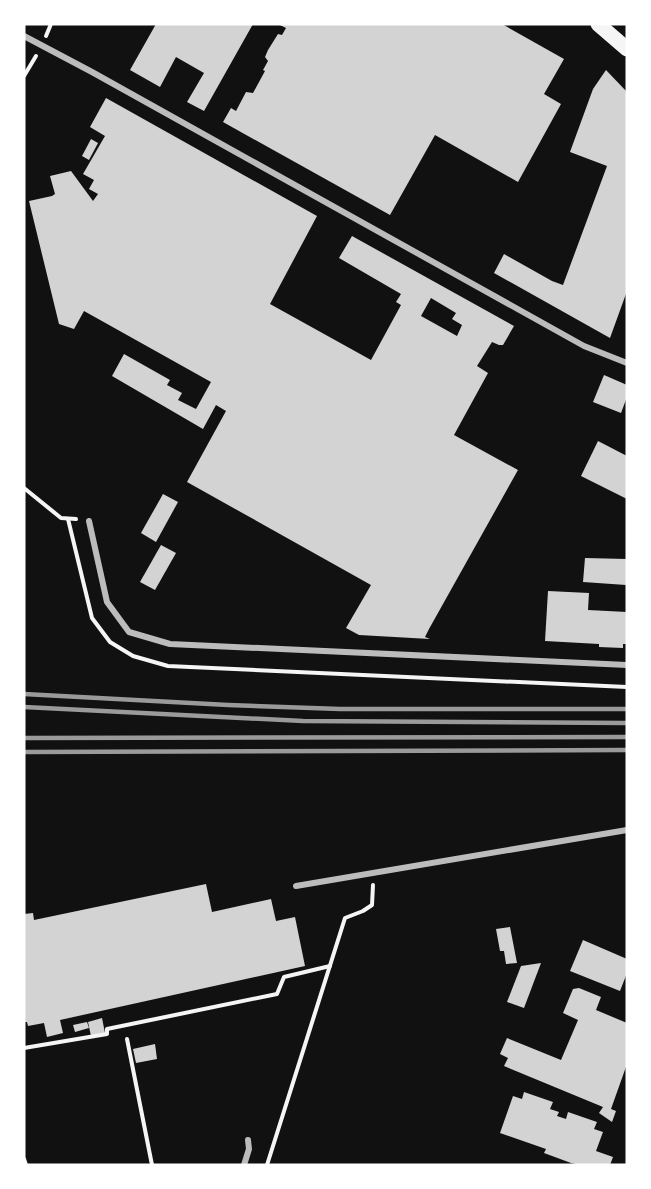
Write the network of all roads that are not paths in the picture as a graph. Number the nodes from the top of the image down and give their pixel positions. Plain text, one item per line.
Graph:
1 (598, 24) edge
2 (24, 36) edge
3 (627, 50) edge
4 (627, 363) edge
5 (89, 521) road end
6 (627, 665) edge
7 (627, 830) edge
8 (296, 885) dead end
9 (248, 1140) dead end
10 (244, 1165) edge

1 - 3 main road
2 - 4 street
5 - 6 street
7 - 8 street
9 - 10 street

